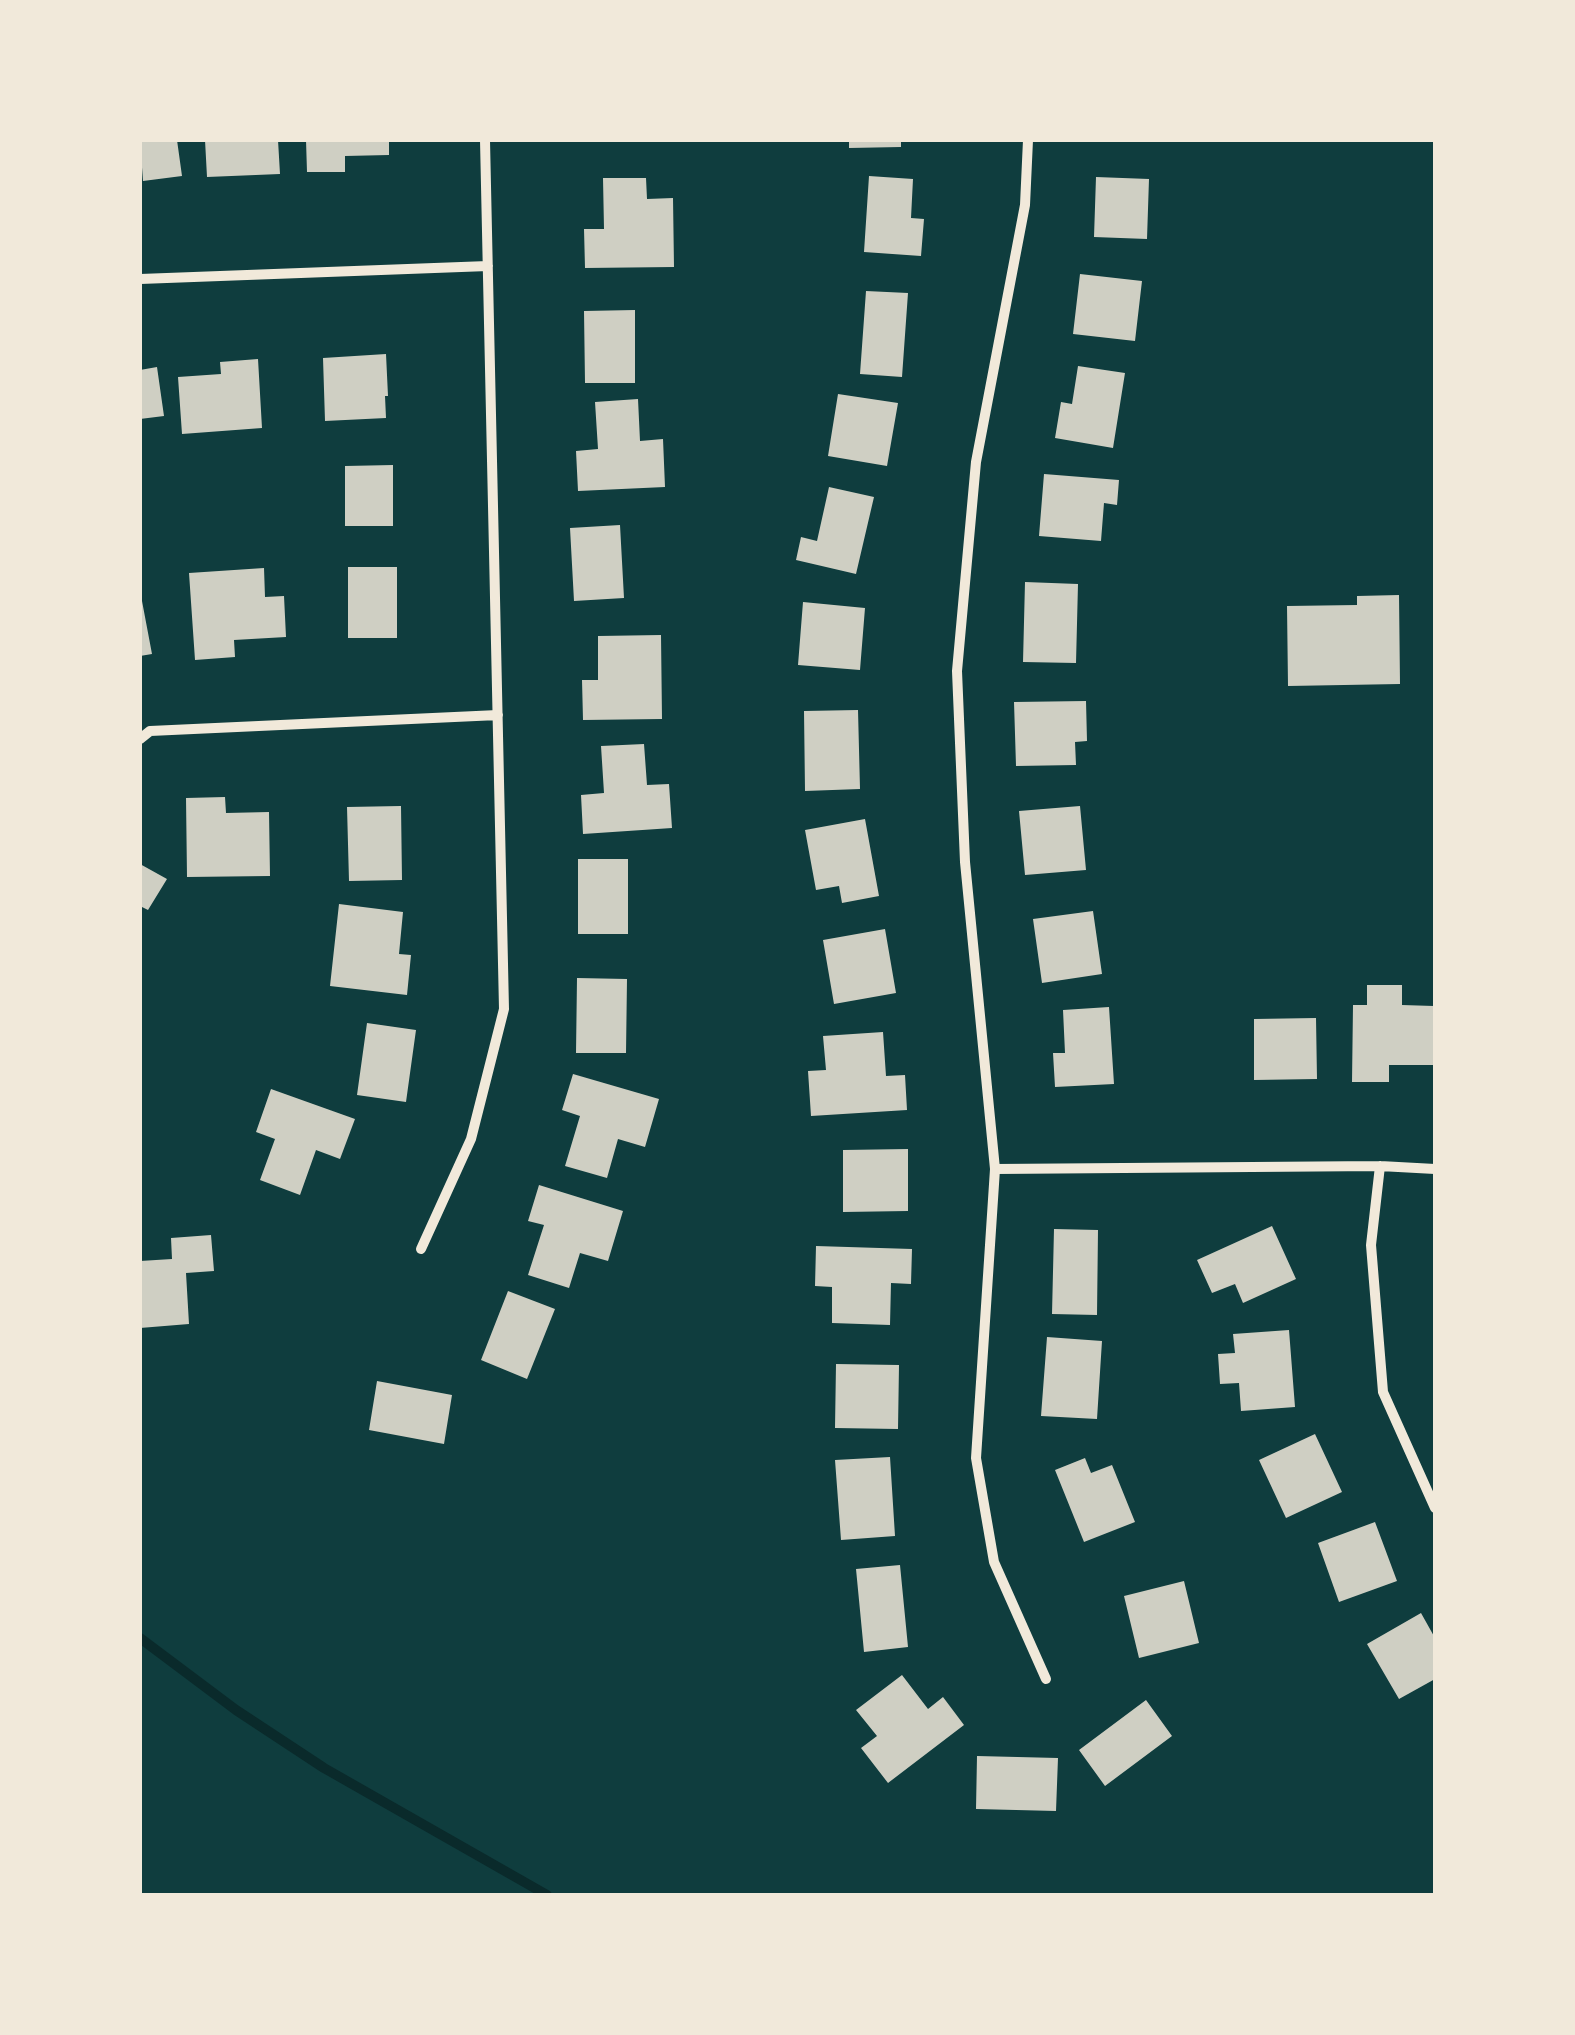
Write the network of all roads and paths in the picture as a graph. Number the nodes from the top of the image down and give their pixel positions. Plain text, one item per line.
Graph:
1 (485, 140) edge
2 (1028, 140) edge
3 (488, 266) junction
4 (140, 279) edge
5 (498, 715) junction
6 (140, 739) edge
7 (1380, 1166) junction
8 (995, 1169) junction
9 (1435, 1169) edge
10 (421, 1249) dead end
11 (1435, 1508) edge
12 (1046, 1679) dead end

1 - 3 street
2 - 8 street
3 - 4 street
3 - 5 street
5 - 6 street
5 - 10 street
7 - 8 street
7 - 9 street
7 - 11 street
8 - 12 street

